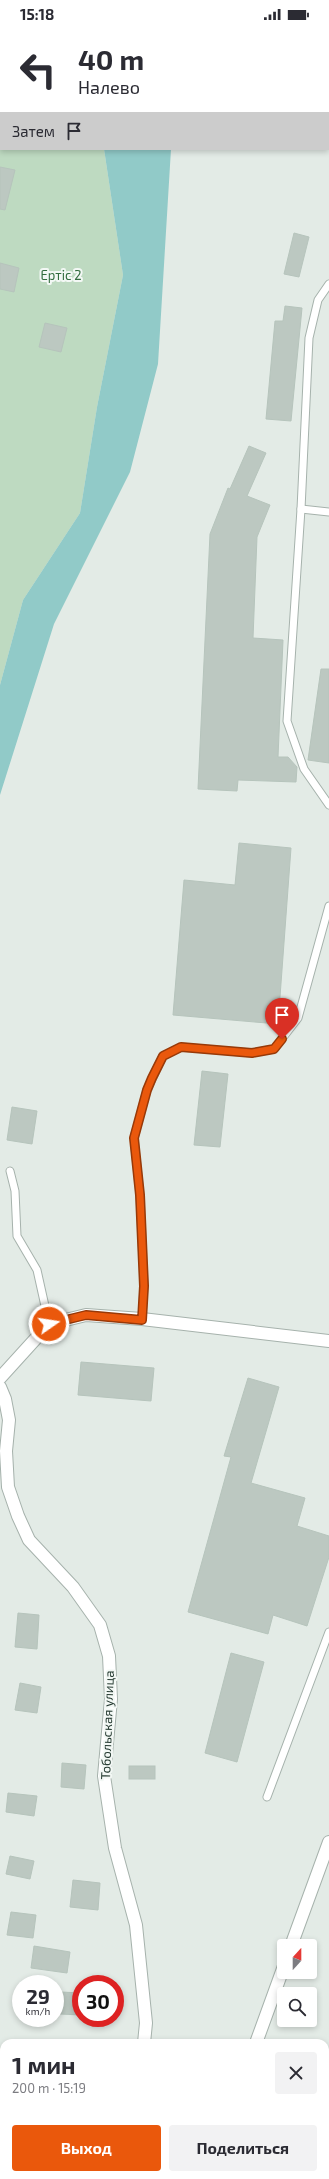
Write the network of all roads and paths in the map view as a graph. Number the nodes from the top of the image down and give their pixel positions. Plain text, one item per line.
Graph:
1 (329, 284) edge
2 (301, 509) junction
3 (329, 512) edge
4 (329, 805) edge
5 (329, 906) edge
6 (10, 1171) dead end
7 (142, 1320) junction
8 (49, 1324) junction
9 (329, 1341) edge
10 (0, 1378) edge
11 (0, 1387) edge
12 (329, 1632) edge
13 (267, 1797) dead end
14 (329, 1842) edge
15 (294, 1939) edge
16 (279, 1979) edge
17 (144, 2039) edge
18 (257, 2039) edge

1 - 2 lane
2 - 3 lane
2 - 4 lane
5 - 7 lane
6 - 8 lane
7 - 8 street
7 - 9 street
8 - 10 street
11 - 17 street, Тобольская улица
12 - 13 lane
14 - 15 street
16 - 18 street

